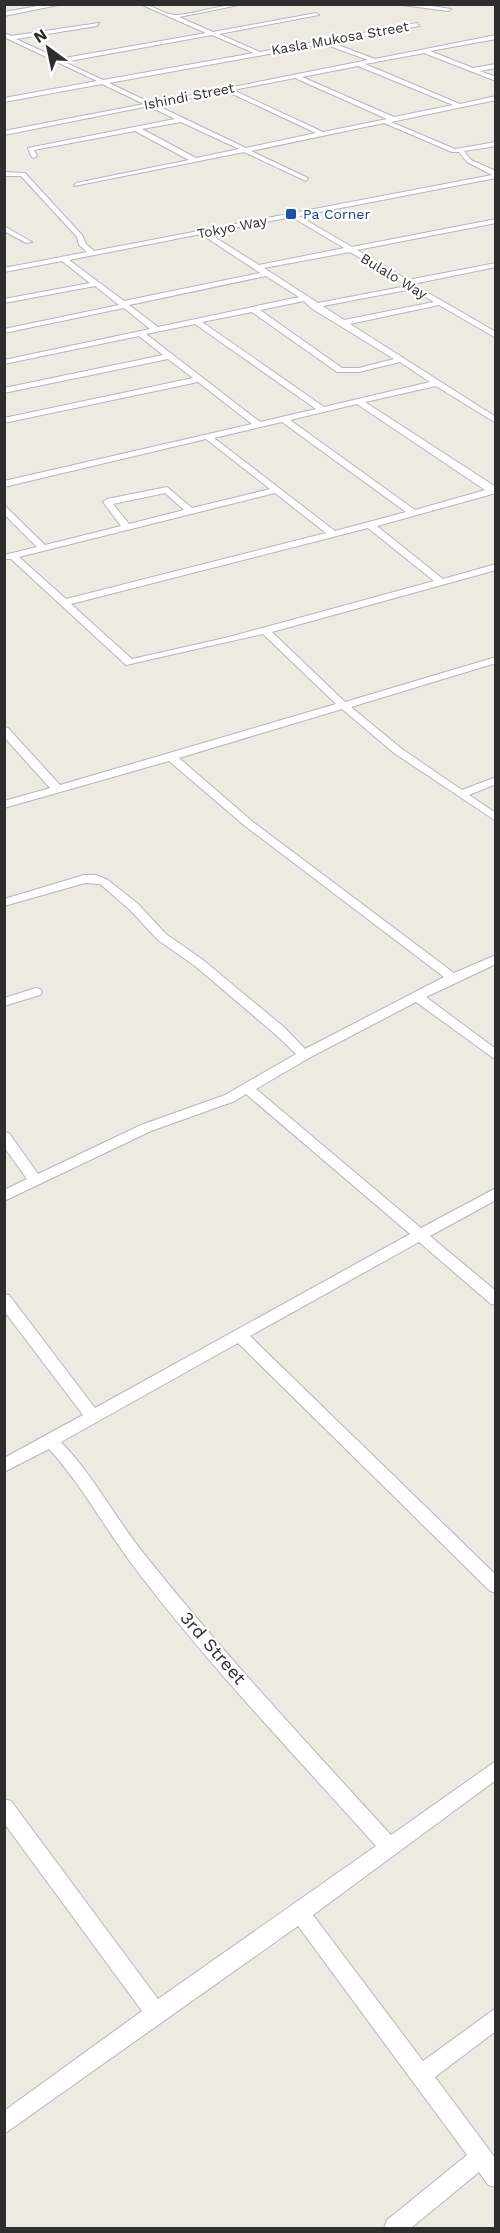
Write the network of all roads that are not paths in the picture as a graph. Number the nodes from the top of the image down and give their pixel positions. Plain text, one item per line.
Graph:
1 (62, 4) edge
2 (142, 4) edge
3 (242, 4) edge
4 (397, 4) edge
5 (419, 6) edge
6 (448, 9) dead end
7 (4, 14) edge
8 (316, 15) dead end
9 (173, 18) junction
10 (97, 24) dead end
11 (417, 25) dead end
12 (211, 34) junction
13 (7, 36) edge
14 (495, 37) edge
15 (324, 42) junction
16 (424, 51) junction
17 (262, 52) junction
18 (374, 60) junction
19 (58, 61) junction
20 (357, 63) junction
21 (495, 66) edge
22 (473, 70) junction
23 (293, 75) junction
24 (495, 79) edge
25 (102, 82) junction
26 (224, 88) junction
27 (495, 98) edge
28 (4, 100) edge
29 (146, 104) junction
30 (460, 106) junction
31 (393, 119) junction
32 (180, 120) junction
33 (385, 121) junction
34 (137, 129) junction
35 (6, 131) edge
36 (322, 134) junction
37 (495, 144) edge
38 (30, 149) junction
39 (245, 150) junction
40 (461, 151) junction
41 (34, 156) dead end
42 (197, 161) junction
43 (9, 173) edge
44 (495, 175) edge
45 (306, 179) dead end
46 (76, 185) dead end
47 (293, 215) junction
48 (495, 221) edge
49 (4, 228) edge
50 (202, 232) junction
51 (28, 242) dead end
52 (348, 249) junction
53 (93, 253) junction
54 (64, 259) junction
55 (495, 265) edge
56 (255, 268) junction
57 (4, 270) edge
58 (265, 274) junction
59 (95, 284) junction
60 (409, 285) junction
61 (302, 299) junction
62 (4, 301) edge
63 (440, 303) junction
64 (124, 305) junction
65 (314, 306) junction
66 (253, 309) junction
67 (197, 322) junction
68 (341, 323) junction
69 (157, 330) junction
70 (4, 331) edge
71 (140, 333) junction
72 (495, 336) edge
73 (169, 356) junction
74 (399, 360) junction
75 (4, 362) edge
76 (200, 380) junction
77 (437, 383) junction
78 (4, 390) edge
79 (359, 402) junction
80 (323, 410) junction
81 (284, 419) junction
82 (4, 421) edge
83 (495, 421) edge
84 (259, 425) junction
85 (208, 437) junction
86 (4, 484) edge
87 (277, 490) junction
88 (494, 490) edge
89 (4, 507) edge
90 (190, 511) junction
91 (412, 512) junction
92 (370, 525) junction
93 (127, 527) junction
94 (333, 534) junction
95 (42, 547) junction
96 (9, 556) edge
97 (495, 567) edge
98 (440, 581) junction
99 (64, 603) junction
100 (265, 631) junction
101 (495, 660) edge
102 (343, 705) junction
103 (4, 730) edge
104 (171, 757) junction
105 (495, 780) edge
106 (57, 789) junction
107 (461, 794) junction
108 (4, 805) edge
109 (495, 818) edge
110 (4, 903) edge
111 (495, 959) edge
112 (453, 978) junction
113 (36, 992) dead end
114 (418, 997) junction
115 (4, 1002) edge
116 (303, 1056) junction
117 (495, 1056) edge
118 (246, 1087) junction
119 (4, 1136) edge
120 (36, 1181) junction
121 (495, 1193) edge
122 (4, 1196) edge
123 (421, 1234) junction
124 (4, 1299) edge
125 (495, 1300) edge
126 (239, 1335) junction
127 (94, 1417) junction
128 (51, 1441) junction
129 (4, 1466) edge
130 (495, 1586) edge
131 (495, 1769) edge
132 (4, 1807) edge
133 (388, 1846) junction
134 (300, 1913) junction
135 (156, 2013) junction
136 (495, 2018) edge
137 (422, 2075) junction
138 (4, 2124) edge
139 (480, 2158) junction
140 (495, 2177) edge
141 (395, 2229) edge

1 - 7 street
2 - 9 street
3 - 9 street
4 - 5 street
5 - 6 street
8 - 12 street
9 - 12 street
10 - 13 street
11 - 15 street, Kasla Mukosa Street
12 - 17 street
12 - 19 street
13 - 19 street
14 - 16 street, Ishindi Street
15 - 17 street, Kasla Mukosa Street
15 - 18 street
16 - 18 street, Ishindi Street
16 - 22 street
17 - 25 street, Kasla Mukosa Street
18 - 20 street, Ishindi Street
19 - 25 street
20 - 23 street, Ishindi Street
20 - 30 street
21 - 22 street
22 - 24 street
23 - 26 street, Ishindi Street
23 - 31 street
25 - 28 street, Kasla Mukosa Street
25 - 29 street
26 - 29 street, Ishindi Street
26 - 36 street
27 - 30 street
29 - 32 street
29 - 35 street, Ishindi Street
30 - 31 street
31 - 33 street
32 - 34 street
32 - 39 street
33 - 36 street
33 - 40 street
34 - 38 street
34 - 42 street
35 - 38 street
36 - 39 street
37 - 40 street
38 - 41 street
39 - 42 street
39 - 45 street
40 - 44 street
42 - 46 street
43 - 53 street
44 - 47 street, Tokyo Way
47 - 50 street, Tokyo Way
47 - 52 street, Bulalo Way
48 - 52 street
49 - 51 street
50 - 53 street, Tokyo Way
50 - 56 street
52 - 56 street
52 - 60 street, Bulalo Way
53 - 54 street, Tokyo Way
54 - 57 street, Tokyo Way
54 - 59 street
55 - 60 street
56 - 58 street
58 - 61 street
58 - 64 street
59 - 62 street
59 - 64 street
60 - 63 street, Bulalo Way
60 - 65 street
61 - 65 street
61 - 66 street
63 - 68 street
63 - 72 street, Bulalo Way
64 - 69 street
64 - 70 street
65 - 68 street
66 - 67 street
66 - 74 street
67 - 69 street
67 - 80 street
68 - 74 street
69 - 71 street
71 - 73 street
71 - 75 street
73 - 76 street
73 - 78 street
74 - 77 street
76 - 82 street
76 - 84 street
77 - 79 street
77 - 83 street
79 - 80 street
79 - 88 street
80 - 81 street
81 - 84 street
81 - 91 street
84 - 85 street
85 - 86 street
85 - 87 street
87 - 90 street
87 - 94 street
88 - 91 street
89 - 95 street
90 - 93 street
90 - 93 street
91 - 92 street
92 - 94 street
92 - 98 street
93 - 95 street
94 - 99 street
95 - 96 street
96 - 99 street
97 - 98 street
98 - 100 street
99 - 100 street
100 - 102 street
101 - 102 street
102 - 104 street
102 - 107 street
103 - 106 street
104 - 106 street
104 - 112 street
105 - 107 street
106 - 108 street
107 - 109 street
110 - 116 street
111 - 112 street
112 - 114 street
113 - 115 street
114 - 116 street
114 - 117 street
116 - 118 street
118 - 120 street
118 - 123 street
119 - 120 street
120 - 122 street
121 - 123 street
123 - 125 street
123 - 126 street
124 - 127 street
126 - 127 street
126 - 130 street
127 - 128 street
128 - 129 street
128 - 133 street, 3rd Street
131 - 133 street
132 - 135 street
133 - 134 street
134 - 135 street
134 - 137 street
135 - 138 street
136 - 137 street
137 - 139 street
139 - 140 street
139 - 141 street

